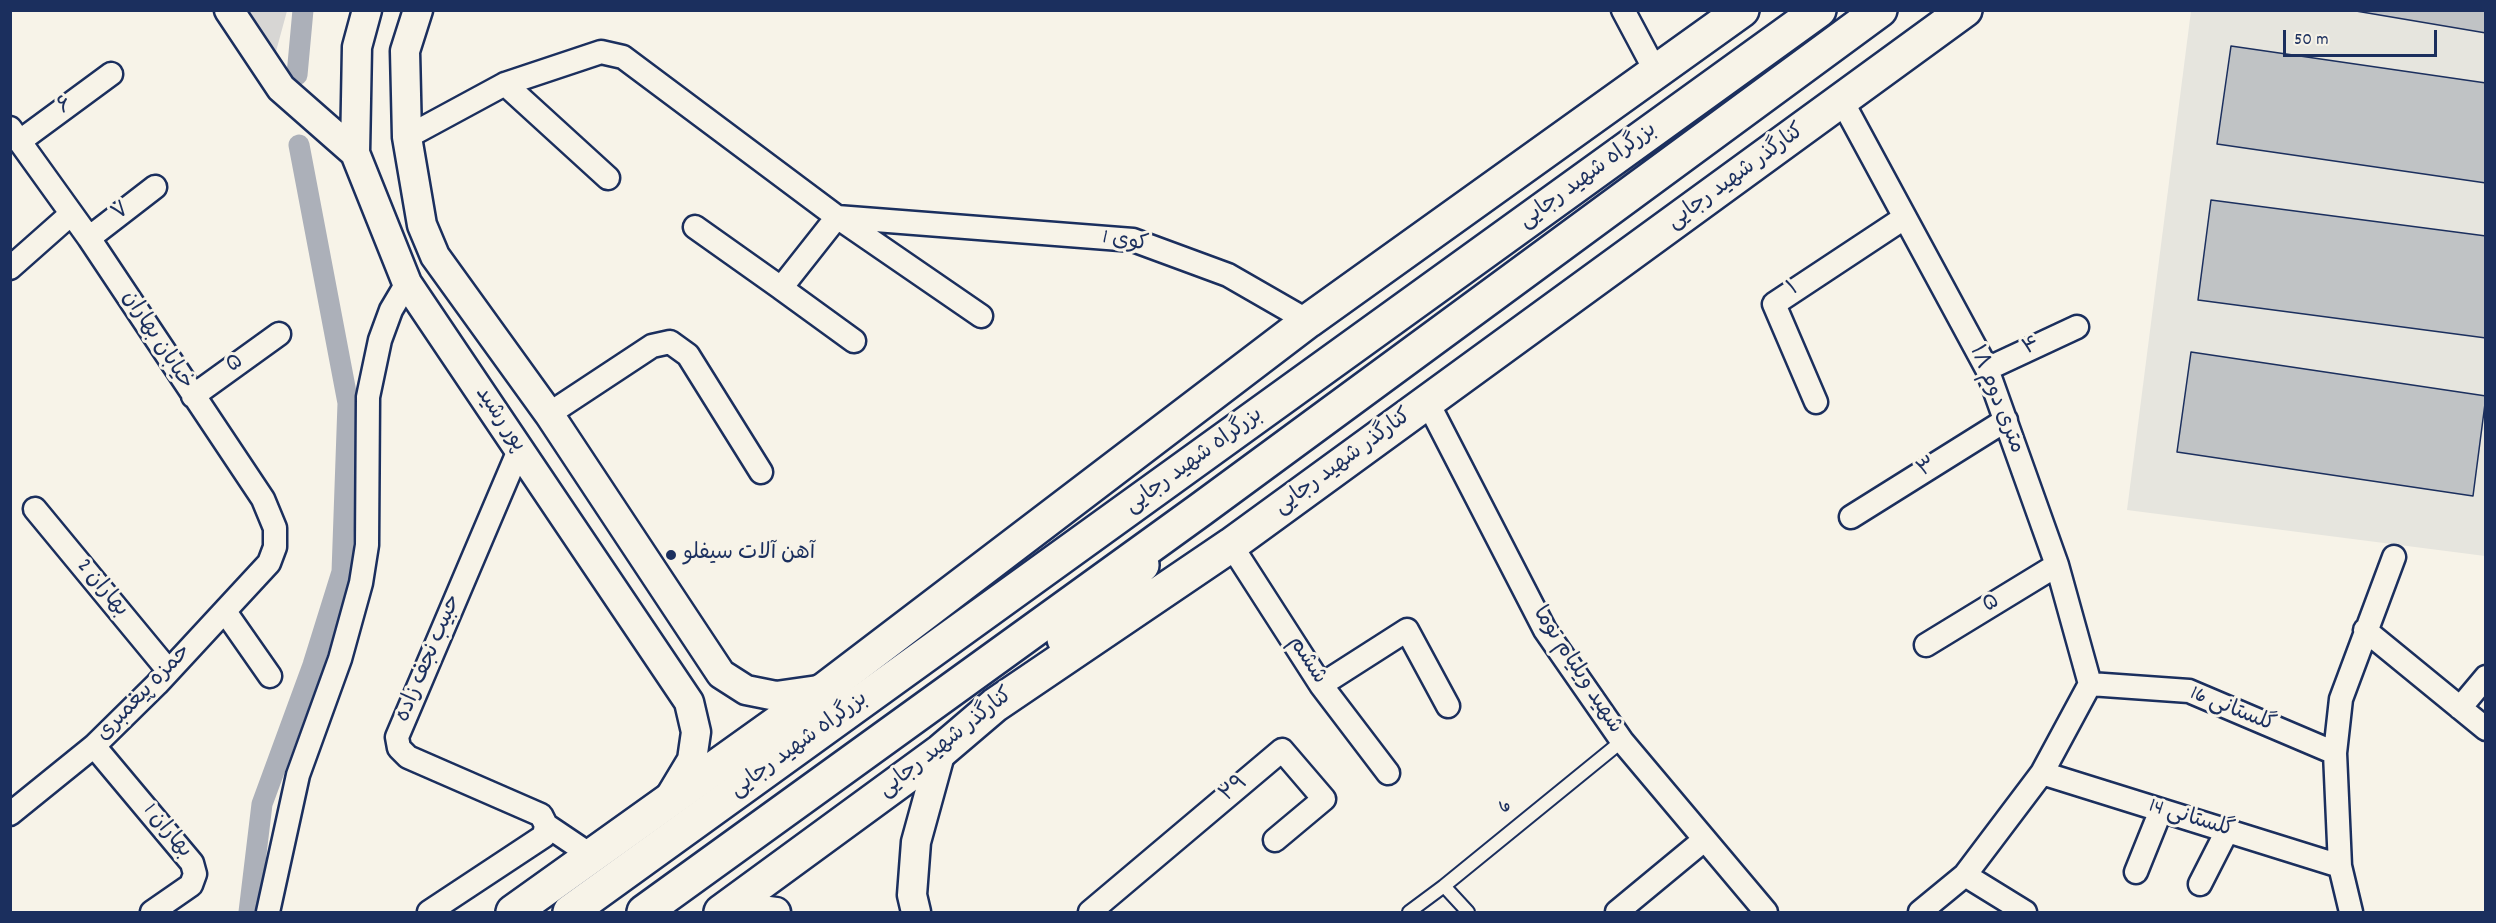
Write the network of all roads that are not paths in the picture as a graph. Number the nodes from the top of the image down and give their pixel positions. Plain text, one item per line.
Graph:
1 (229, 10) edge
2 (368, 10) edge
3 (418, 10) edge
4 (1623, 10) edge
5 (1742, 10) edge
6 (1819, 10) edge
7 (1880, 10) edge
8 (1965, 10) edge
9 (1656, 72) junction
10 (111, 74) dead end
11 (505, 84) junction
12 (1842, 102) junction
13 (15, 134) edge
14 (407, 137) junction
15 (355, 153) junction
16 (608, 178) dead end
17 (155, 187) dead end
18 (71, 214) junction
19 (837, 217) junction
20 (1904, 218) junction
21 (695, 227) dead end
22 (89, 238) junction
23 (10, 268) edge
24 (407, 283) junction
25 (781, 288) junction
26 (981, 316) dead end
27 (1308, 321) junction
28 (2077, 327) dead end
29 (279, 334) dead end
30 (854, 341) dead end
31 (1987, 369) junction
32 (193, 396) junction
33 (1281, 400) junction
34 (1816, 402) dead end
35 (1428, 403) junction
36 (549, 414) junction
37 (2006, 420) junction
38 (519, 450) junction
39 (761, 472) dead end
40 (35, 509) dead end
41 (1200, 510) junction
42 (1851, 517) dead end
43 (1231, 545) junction
44 (2394, 557) dead end
45 (1000, 558) junction
46 (269, 563) joint
47 (2057, 565) junction
48 (226, 613) junction
49 (2365, 630) junction
50 (1926, 645) dead end
51 (168, 670) junction
52 (270, 676) dead end
53 (2486, 677) edge
54 (2090, 684) junction
55 (1322, 685) junction
56 (825, 689) junction
57 (995, 705) junction
58 (1448, 706) dead end
59 (2460, 708) junction
60 (2486, 729) edge
61 (1622, 741) junction
62 (94, 746) junction
63 (941, 751) junction
64 (2335, 753) junction
65 (1388, 773) dead end
66 (2042, 773) junction
67 (667, 803) junction
68 (2161, 810) junction
69 (10, 814) edge
70 (546, 825) junction
71 (2227, 831) junction
72 (1275, 840) dead end
73 (1704, 840) junction
74 (592, 856) junction
75 (2340, 866) junction
76 (2136, 872) dead end
77 (1965, 875) junction
78 (2200, 884) dead end
79 (1444, 886) junction
80 (725, 909) edge
81 (152, 912) edge
82 (268, 912) edge
83 (429, 912) edge
84 (513, 912) edge
85 (570, 912) edge
86 (644, 912) edge
87 (776, 912) edge
88 (916, 912) edge
89 (1090, 912) edge
90 (1409, 912) edge
91 (1468, 912) edge
92 (1617, 912) edge
93 (1766, 912) edge
94 (1920, 912) edge
95 (2025, 912) edge
96 (2350, 912) edge

1 - 15 street
2 - 15 street, پور رشید
3 - 14 street, پور رشید
4 - 9 street
5 - 9 main road
6 - 33 main road, بزرگراه شهید رجایی
7 - 41 main road, بزرگراه شهید رجایی
8 - 12 main road, کنارگذر شهید رجایی
9 - 27 main road
10 - 13 street, ۶
11 - 14 street
11 - 16 street
11 - 19 street
12 - 20 street, ۱۸ متری دوم
12 - 35 main road, کنارگذر شهید رجایی
13 - 18 street, خیابان بهاران
14 - 36 street, پور رشید
15 - 24 street, پور رشید
17 - 22 street, ۷
18 - 22 street, خیابان بهاران
18 - 23 street
19 - 25 street
19 - 26 street
19 - 27 street, کوی 1
20 - 31 street, ۱۸ متری دوم
20 - 34 street, ۱
21 - 25 street
22 - 32 street, خیابان بهاران
24 - 38 street, پور رشید
24 - 82 street
25 - 30 street
27 - 45 main road
28 - 31 street, ۴
29 - 32 street, ۵
31 - 37 street, ۱۸ متری دوم
32 - 46 street, خیابان بهاران
33 - 45 main road
33 - 85 main road, بزرگراه شهید رجایی
35 - 43 main road, کنارگذر شهید رجایی
35 - 61 street, شهید ویلیام توما
36 - 39 street
36 - 56 street, پور رشید
37 - 42 street, ۳
37 - 47 street, ۱۸ متری دوم
38 - 67 street, پور رشید
38 - 70 street, حبیب نجف زاده
40 - 51 street, بهاران 2
41 - 57 main road
41 - 86 main road, بزرگراه شهید رجایی
43 - 55 street, ششم
43 - 57 main road, کنارگذر شهید رجایی
44 - 49 street
45 - 56 main road
46 - 48 street, حمزه پیغمبری
47 - 50 street, ۵
47 - 54 street, ۱۸ متری دوم
48 - 51 street, حمزه پیغمبری
48 - 52 street
49 - 59 street
49 - 64 street
51 - 62 street, حمزه پیغمبری
53 - 59 street
54 - 64 street, گلستانی 16
54 - 66 street
55 - 58 street
55 - 65 street, ششم
56 - 67 main road
57 - 63 main road, کنارگذر شهید رجایی
59 - 60 street
61 - 73 street, شهید ویلیام توما
61 - 79 lane, 6
62 - 69 street, حمزه پیغمبری
62 - 81 street, بهاران 1
63 - 80 main road, کنارگذر شهید رجایی
63 - 88 street
64 - 75 street
66 - 68 street, گلستانی 14
66 - 77 street
67 - 74 main road
68 - 71 street, گلستانی 14
68 - 76 street
70 - 74 street
70 - 83 street
71 - 75 street, گلستانی 14
71 - 78 street
72 - 89 street, ۲۹
73 - 92 street
73 - 93 street, شهید ویلیام توما
74 - 84 main road
75 - 96 street
77 - 94 street
77 - 95 street
79 - 90 lane, 6
79 - 91 lane
80 - 87 street

